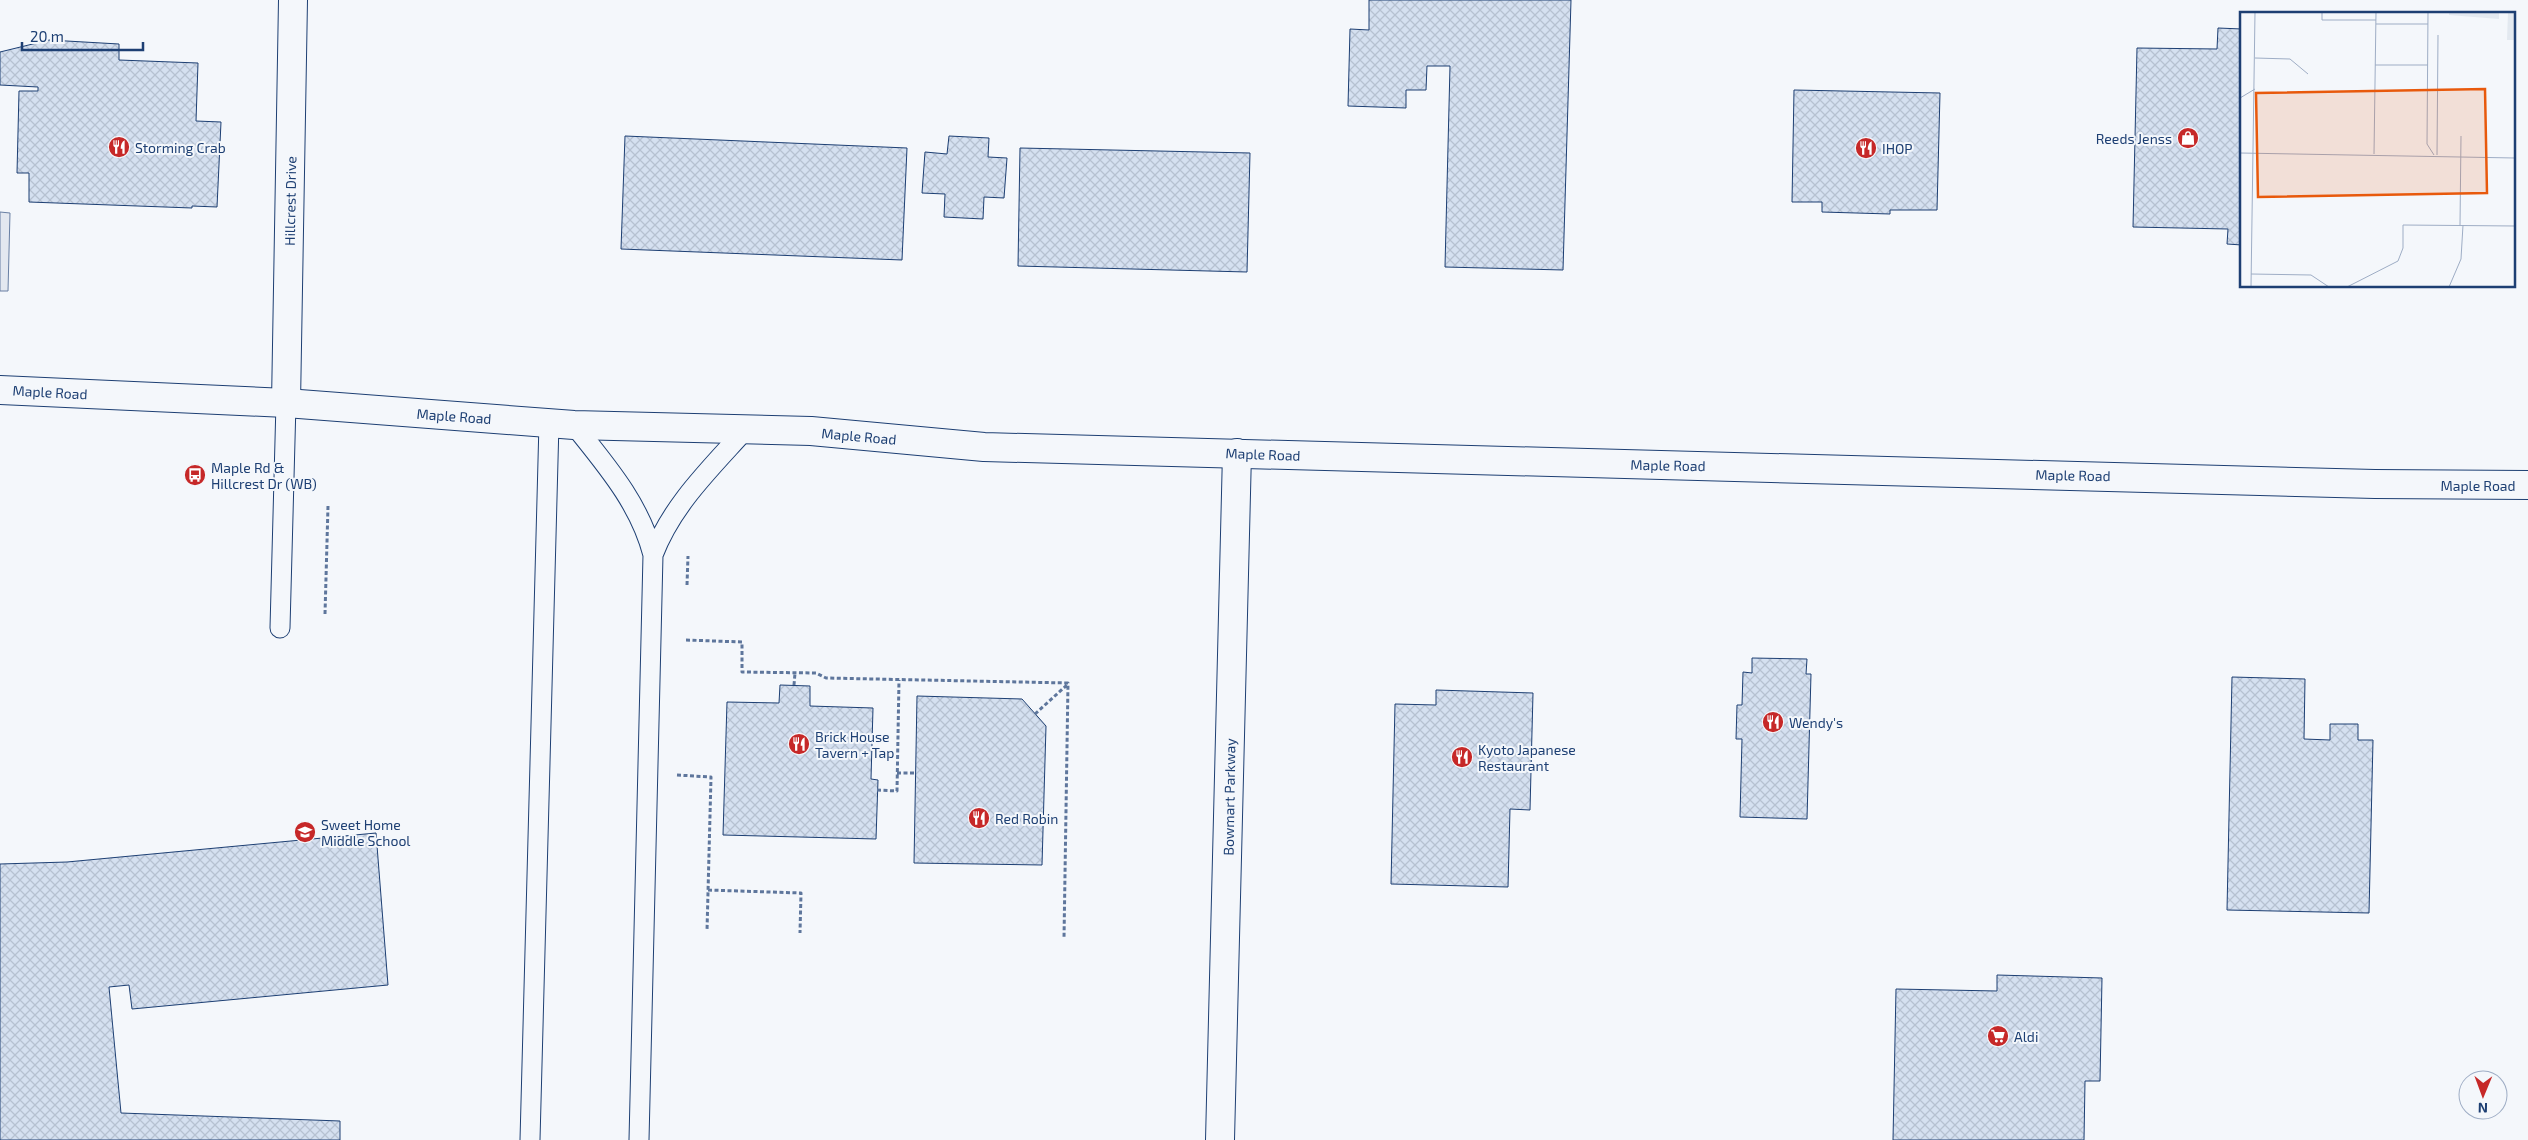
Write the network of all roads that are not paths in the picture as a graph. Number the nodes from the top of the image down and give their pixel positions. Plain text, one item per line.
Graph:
1 (293, 0) edge
2 (0, 390) edge
3 (286, 403) junction
4 (561, 424) junction
5 (746, 430) junction
6 (1237, 453) junction
7 (2528, 486) edge
8 (654, 555) junction
9 (280, 628) dead end
10 (530, 1140) edge
11 (639, 1140) edge
12 (1220, 1140) edge

1 - 3 main road, Hillcrest Drive
2 - 3 main road, Maple Road
3 - 4 main road, Maple Road
3 - 9 lane
4 - 5 main road, Maple Road
4 - 8 lane
4 - 10 lane
5 - 6 main road, Maple Road
5 - 8 lane
6 - 7 main road, Maple Road
6 - 12 main road, Bowmart Parkway
8 - 11 lane

